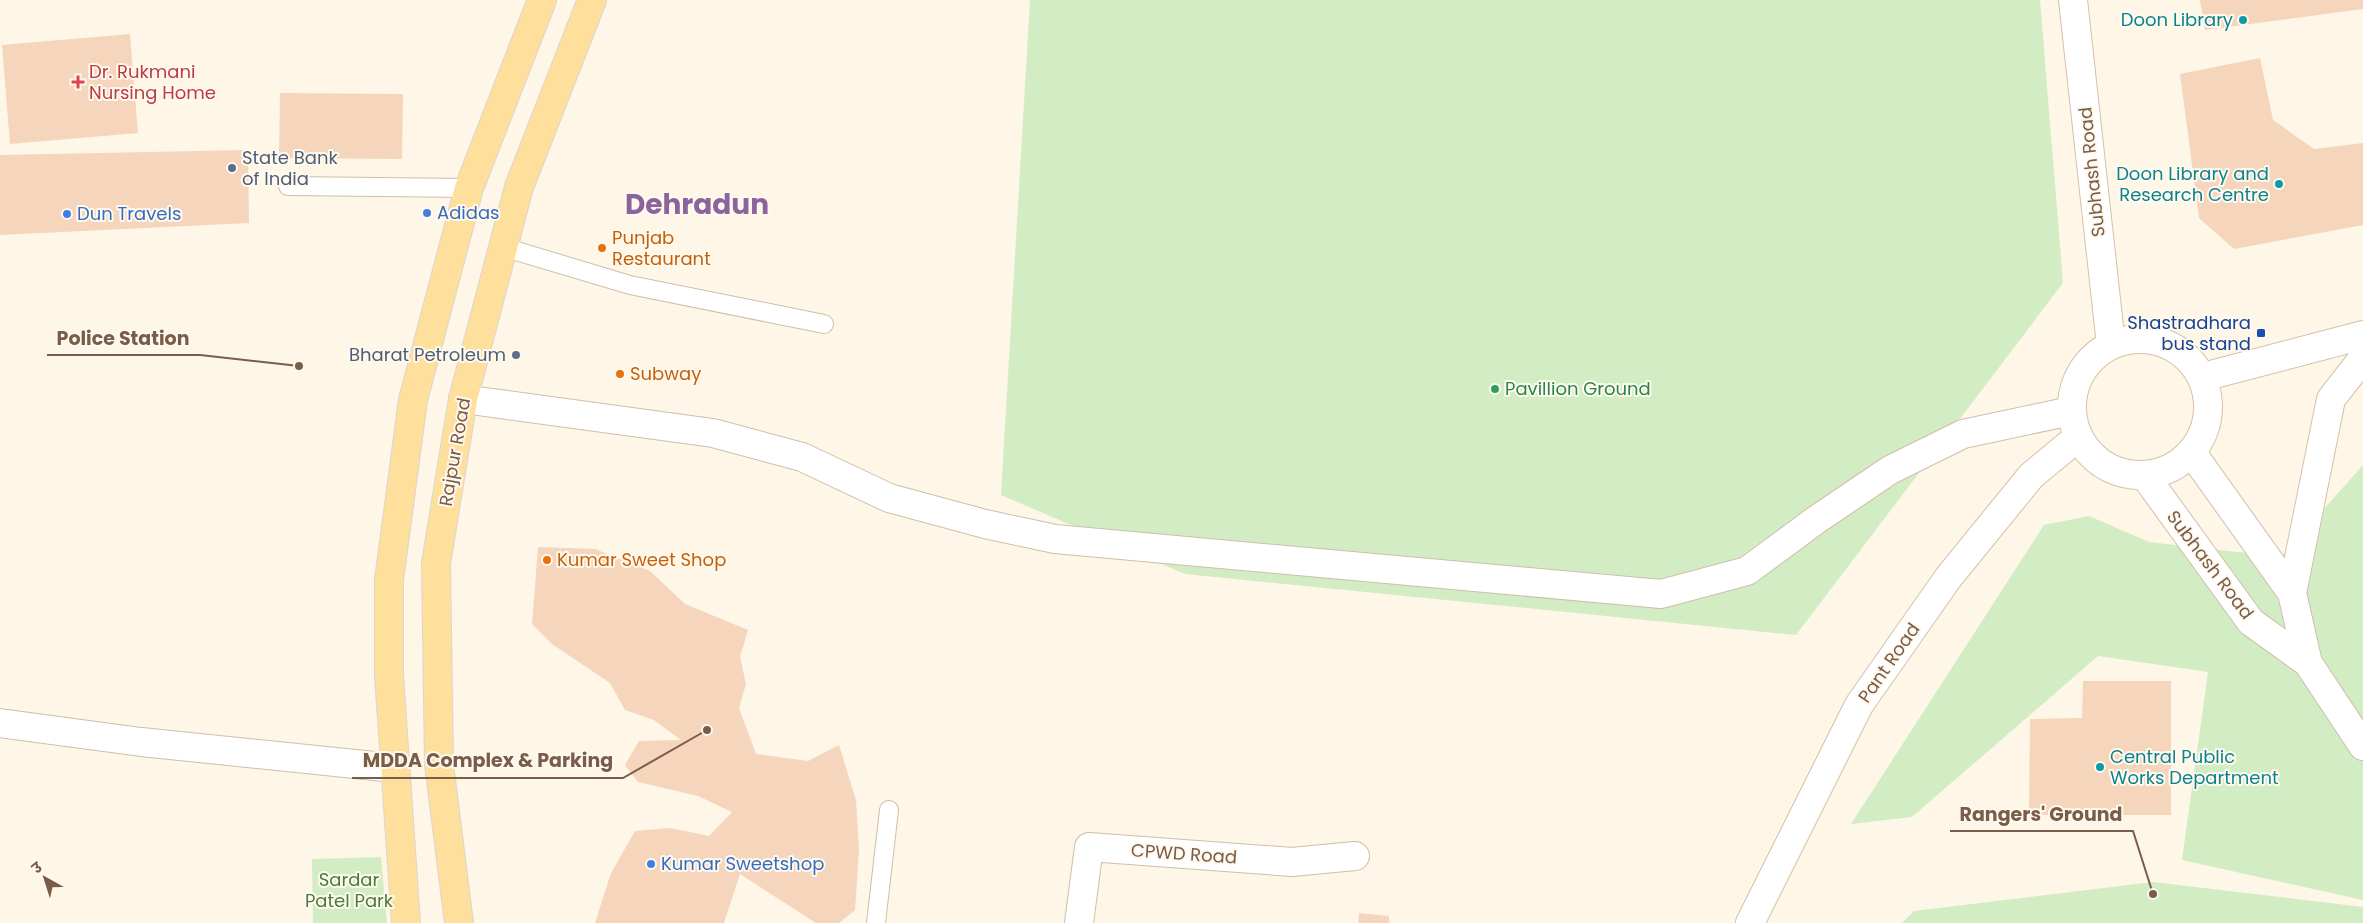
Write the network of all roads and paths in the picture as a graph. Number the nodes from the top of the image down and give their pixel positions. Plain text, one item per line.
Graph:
1 (542, 0) edge
2 (592, 0) edge
3 (2073, 0) edge
4 (288, 186) dead end
5 (469, 188) junction
6 (503, 247) junction
7 (824, 324) dead end
8 (2363, 335) edge
9 (2110, 345) junction
10 (2363, 358) edge
11 (2203, 377) junction
12 (463, 399) junction
13 (2071, 411) junction
14 (2078, 437) junction
15 (2192, 453) junction
16 (2144, 476) junction
17 (2292, 593) junction
18 (2308, 664) junction
19 (0, 723) edge
20 (2363, 746) edge
21 (394, 768) junction
22 (889, 810) dead end
23 (1355, 856) dead end
24 (406, 923) edge
25 (459, 923) edge
26 (876, 923) edge
27 (1079, 923) edge
28 (1750, 923) edge

1 - 5 main road
2 - 6 main road, Rajpur Road
3 - 9 street, Subhash Road
4 - 5 lane
5 - 21 main road
6 - 7 lane
6 - 12 main road, Rajpur Road
8 - 11 street
9 - 11 street
9 - 13 street
10 - 17 street
11 - 15 street
12 - 13 street
12 - 25 main road, Rajpur Road
13 - 14 street
14 - 16 street
14 - 28 street, Pant Road
15 - 16 street
15 - 17 street, Subhash Road
16 - 18 street, Subhash Road
17 - 18 street, Subhash Road
18 - 20 street, Subhash Road
19 - 21 street
21 - 24 main road
22 - 26 lane
23 - 27 street, CPWD Road

